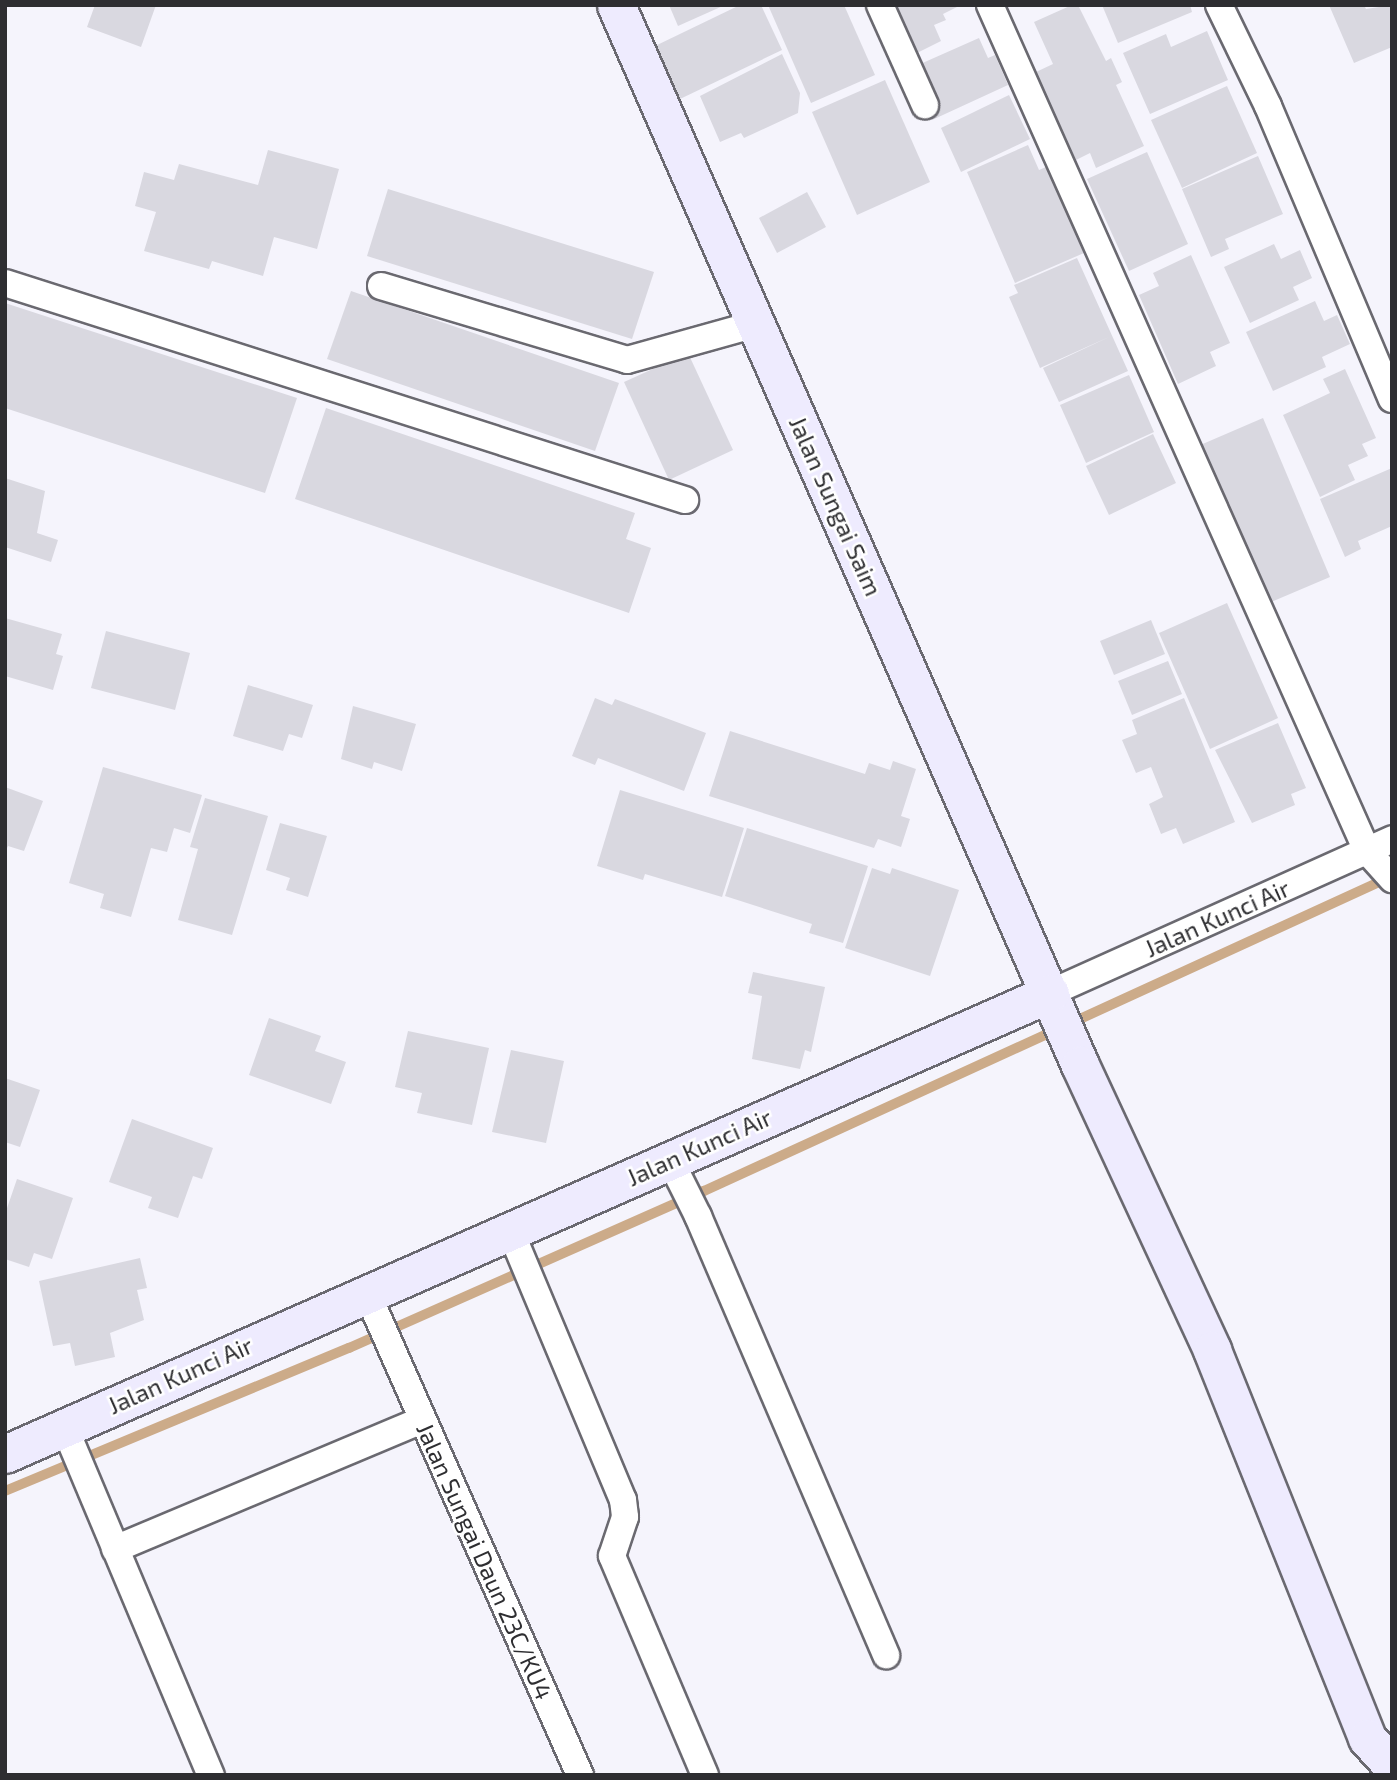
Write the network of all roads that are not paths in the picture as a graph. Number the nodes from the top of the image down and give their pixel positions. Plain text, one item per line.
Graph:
1 (616, 5) edge
2 (880, 5) edge
3 (990, 5) edge
4 (1219, 5) edge
5 (925, 105) dead end
6 (5, 283) edge
7 (382, 286) dead end
8 (756, 324) junction
9 (1392, 399) edge
10 (685, 500) dead end
11 (1392, 839) edge
12 (1381, 866) edge
13 (1053, 1000) junction
14 (675, 1172) junction
15 (515, 1243) junction
16 (372, 1304) junction
17 (422, 1420) junction
18 (68, 1437) junction
19 (5, 1454) edge
20 (115, 1549) junction
21 (886, 1656) dead end
22 (1367, 1738) junction
23 (1392, 1766) edge
24 (211, 1775) edge
25 (580, 1775) edge
26 (705, 1775) edge
27 (1361, 1775) edge

1 - 8 street, Jalan Sungai Saim
2 - 5 street
3 - 12 street
4 - 9 street
6 - 10 street
7 - 8 street
8 - 13 street, Jalan Sungai Saim
11 - 12 street, Jalan Kunci Air
12 - 13 street, Jalan Kunci Air
13 - 14 street, Jalan Kunci Air
13 - 22 street, Jalan Sungai Saim
14 - 15 street, Jalan Kunci Air
14 - 21 street
15 - 16 street, Jalan Kunci Air
15 - 26 street
16 - 17 street, Jalan Sungai Daun 23C/KU4
16 - 18 street, Jalan Kunci Air
17 - 20 street
17 - 25 street, Jalan Sungai Daun 23C/KU4
18 - 19 street, Jalan Kunci Air
18 - 20 street
20 - 24 street
22 - 23 street
22 - 27 street

